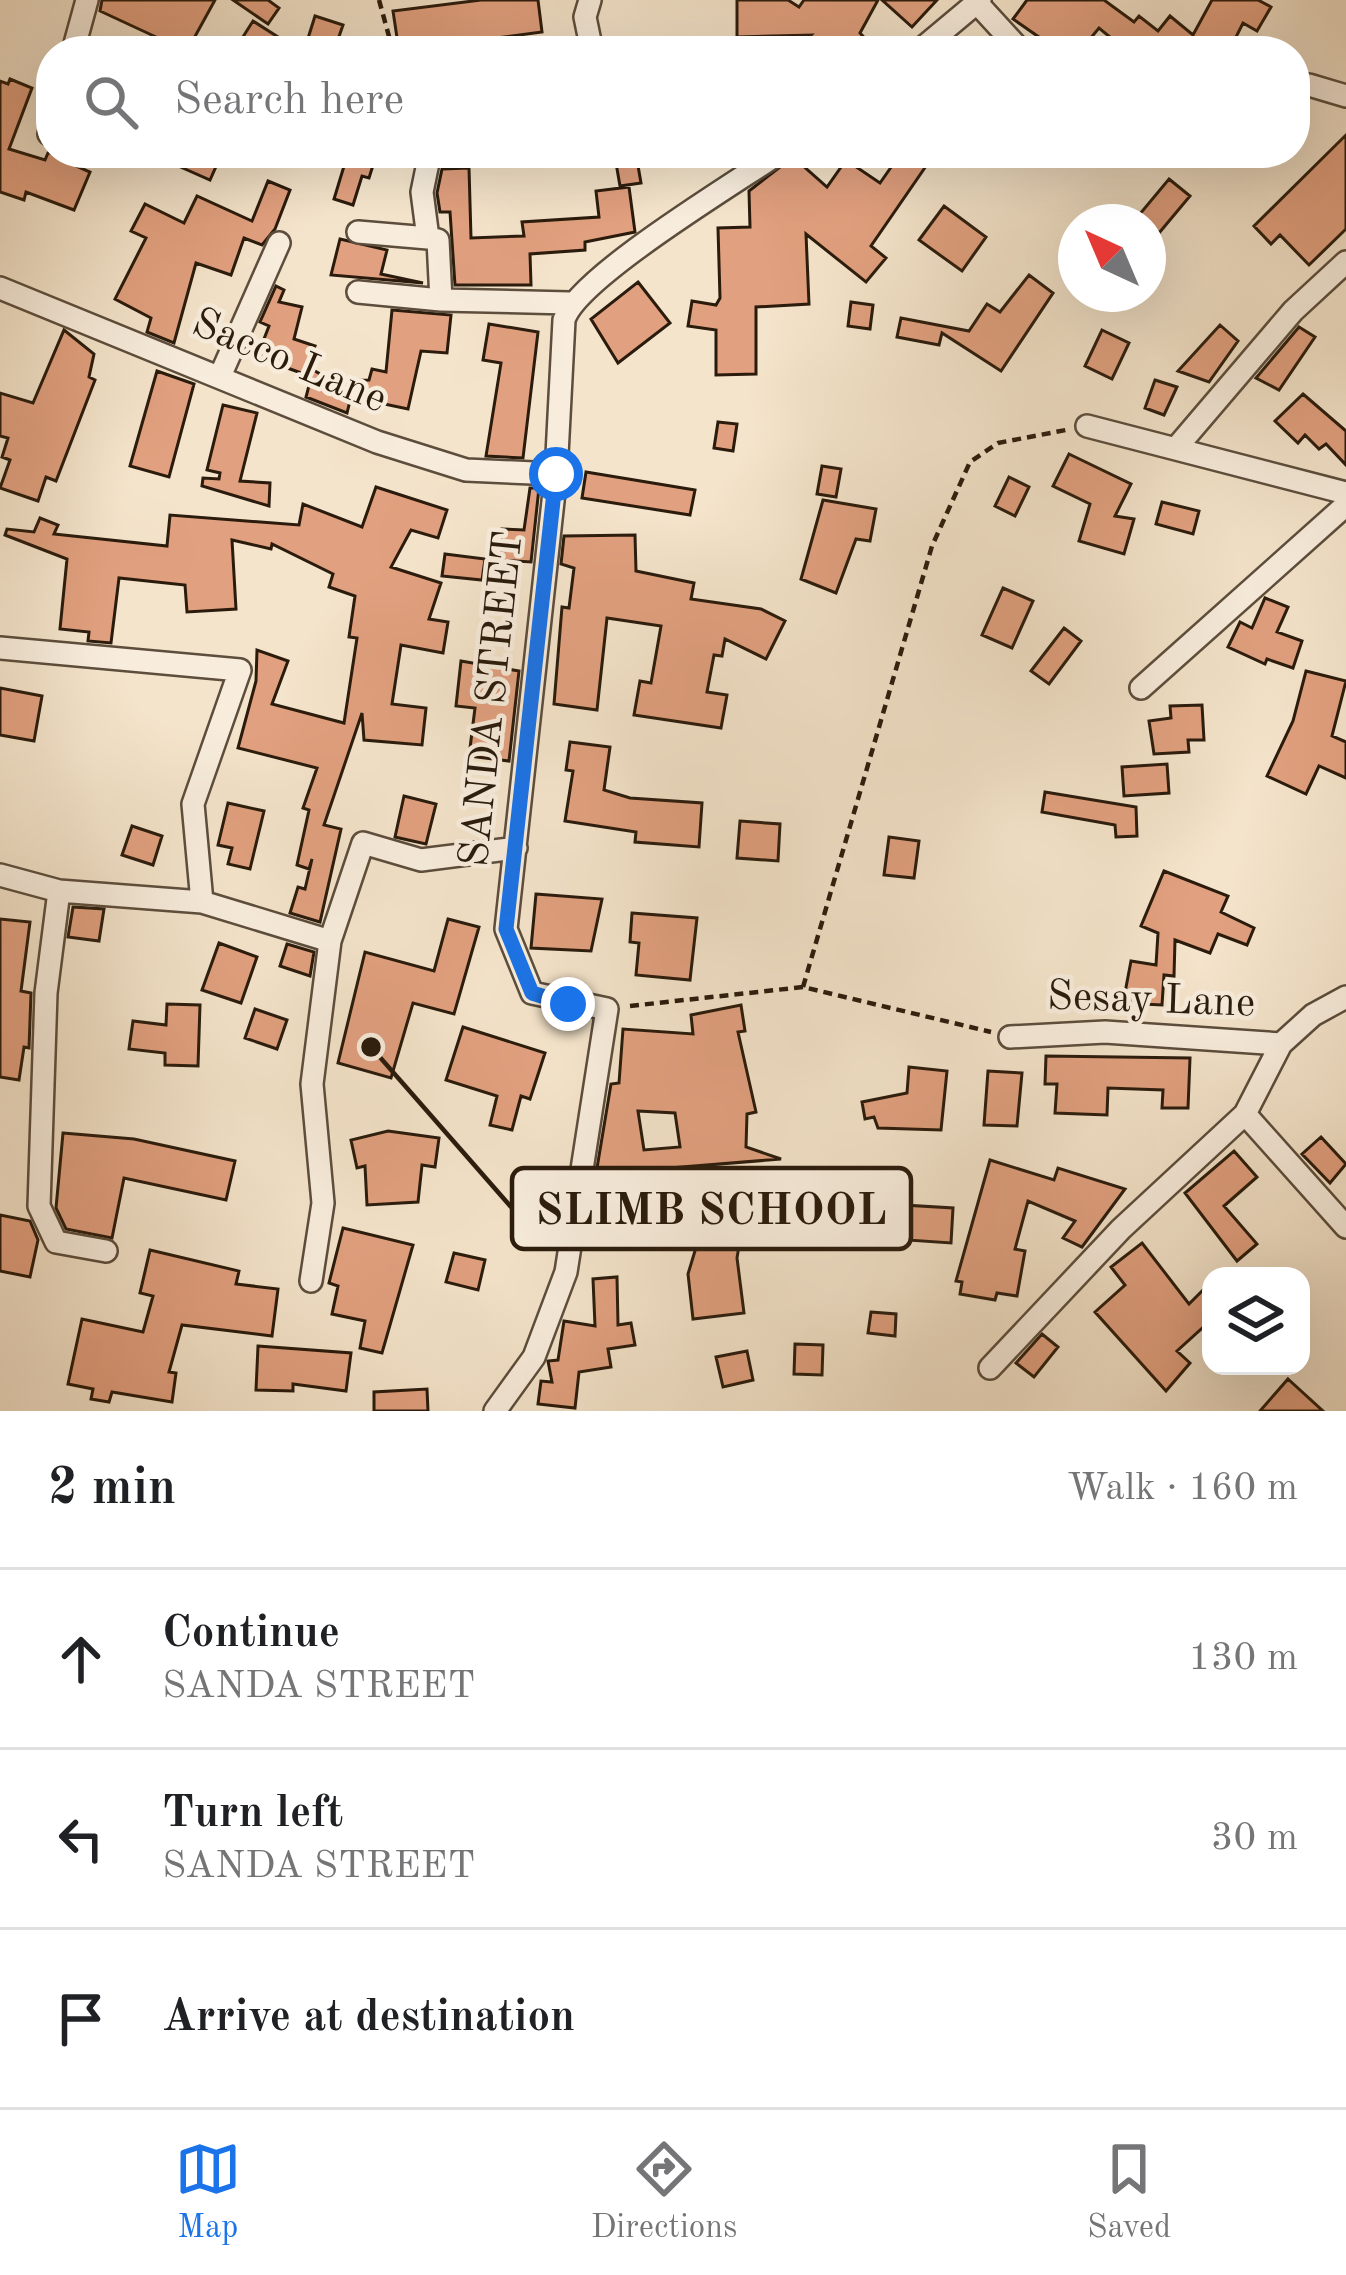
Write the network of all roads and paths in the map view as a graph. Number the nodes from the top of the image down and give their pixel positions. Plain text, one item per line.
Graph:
1 (87, 0) edge
2 (379, 0) edge
3 (590, 0) edge
4 (979, 2) edge
5 (77, 36) edge
6 (390, 36) edge
7 (589, 36) edge
8 (938, 36) edge
9 (1008, 36) edge
10 (1310, 86) edge
11 (1346, 96) edge
12 (427, 168) edge
13 (758, 168) edge
14 (358, 232) dead end
15 (428, 238) junction
16 (279, 243) dead end
17 (1346, 262) edge
18 (0, 288) edge
19 (358, 292) dead end
20 (441, 300) junction
21 (569, 303) junction
22 (221, 374) junction
23 (1087, 426) joint
24 (1177, 448) junction
25 (556, 474) junction
26 (1346, 493) edge
27 (1346, 506) edge
28 (238, 646) dead end
29 (0, 648) edge
30 (240, 670) junction
31 (1141, 688) dead end
32 (516, 848) junction
33 (0, 875) edge
34 (59, 891) junction
35 (202, 902) junction
36 (330, 941) junction
37 (803, 987) junction
38 (1346, 997) edge
39 (607, 1009) junction
40 (1010, 1036) joint
41 (1282, 1044) junction
42 (1245, 1114) junction
43 (1346, 1228) edge
44 (106, 1251) dead end
45 (311, 1281) dead end
46 (990, 1368) dead end
47 (495, 1411) edge

1 - 5 street
2 - 6 path
3 - 7 street
4 - 8 street
4 - 9 street
10 - 11 street
12 - 15 street
13 - 21 street
14 - 15 street
15 - 20 street
16 - 22 street
17 - 24 street
18 - 22 street, Sacco Lane
19 - 20 street
20 - 21 street
21 - 25 street, SANDA STREET
22 - 25 street, Sacco Lane
23 - 24 street
23 - 37 path
24 - 26 street
25 - 32 street, SANDA STREET
27 - 31 street
28 - 30 street
29 - 30 street
30 - 35 street
32 - 36 street
32 - 39 street, SANDA STREET
33 - 34 street
34 - 35 street
34 - 44 street
35 - 36 street
36 - 45 street
37 - 39 path
37 - 40 path
38 - 41 street, Sesay Lane
39 - 47 street
40 - 41 street, Sesay Lane
41 - 42 street
42 - 43 street
42 - 46 street

